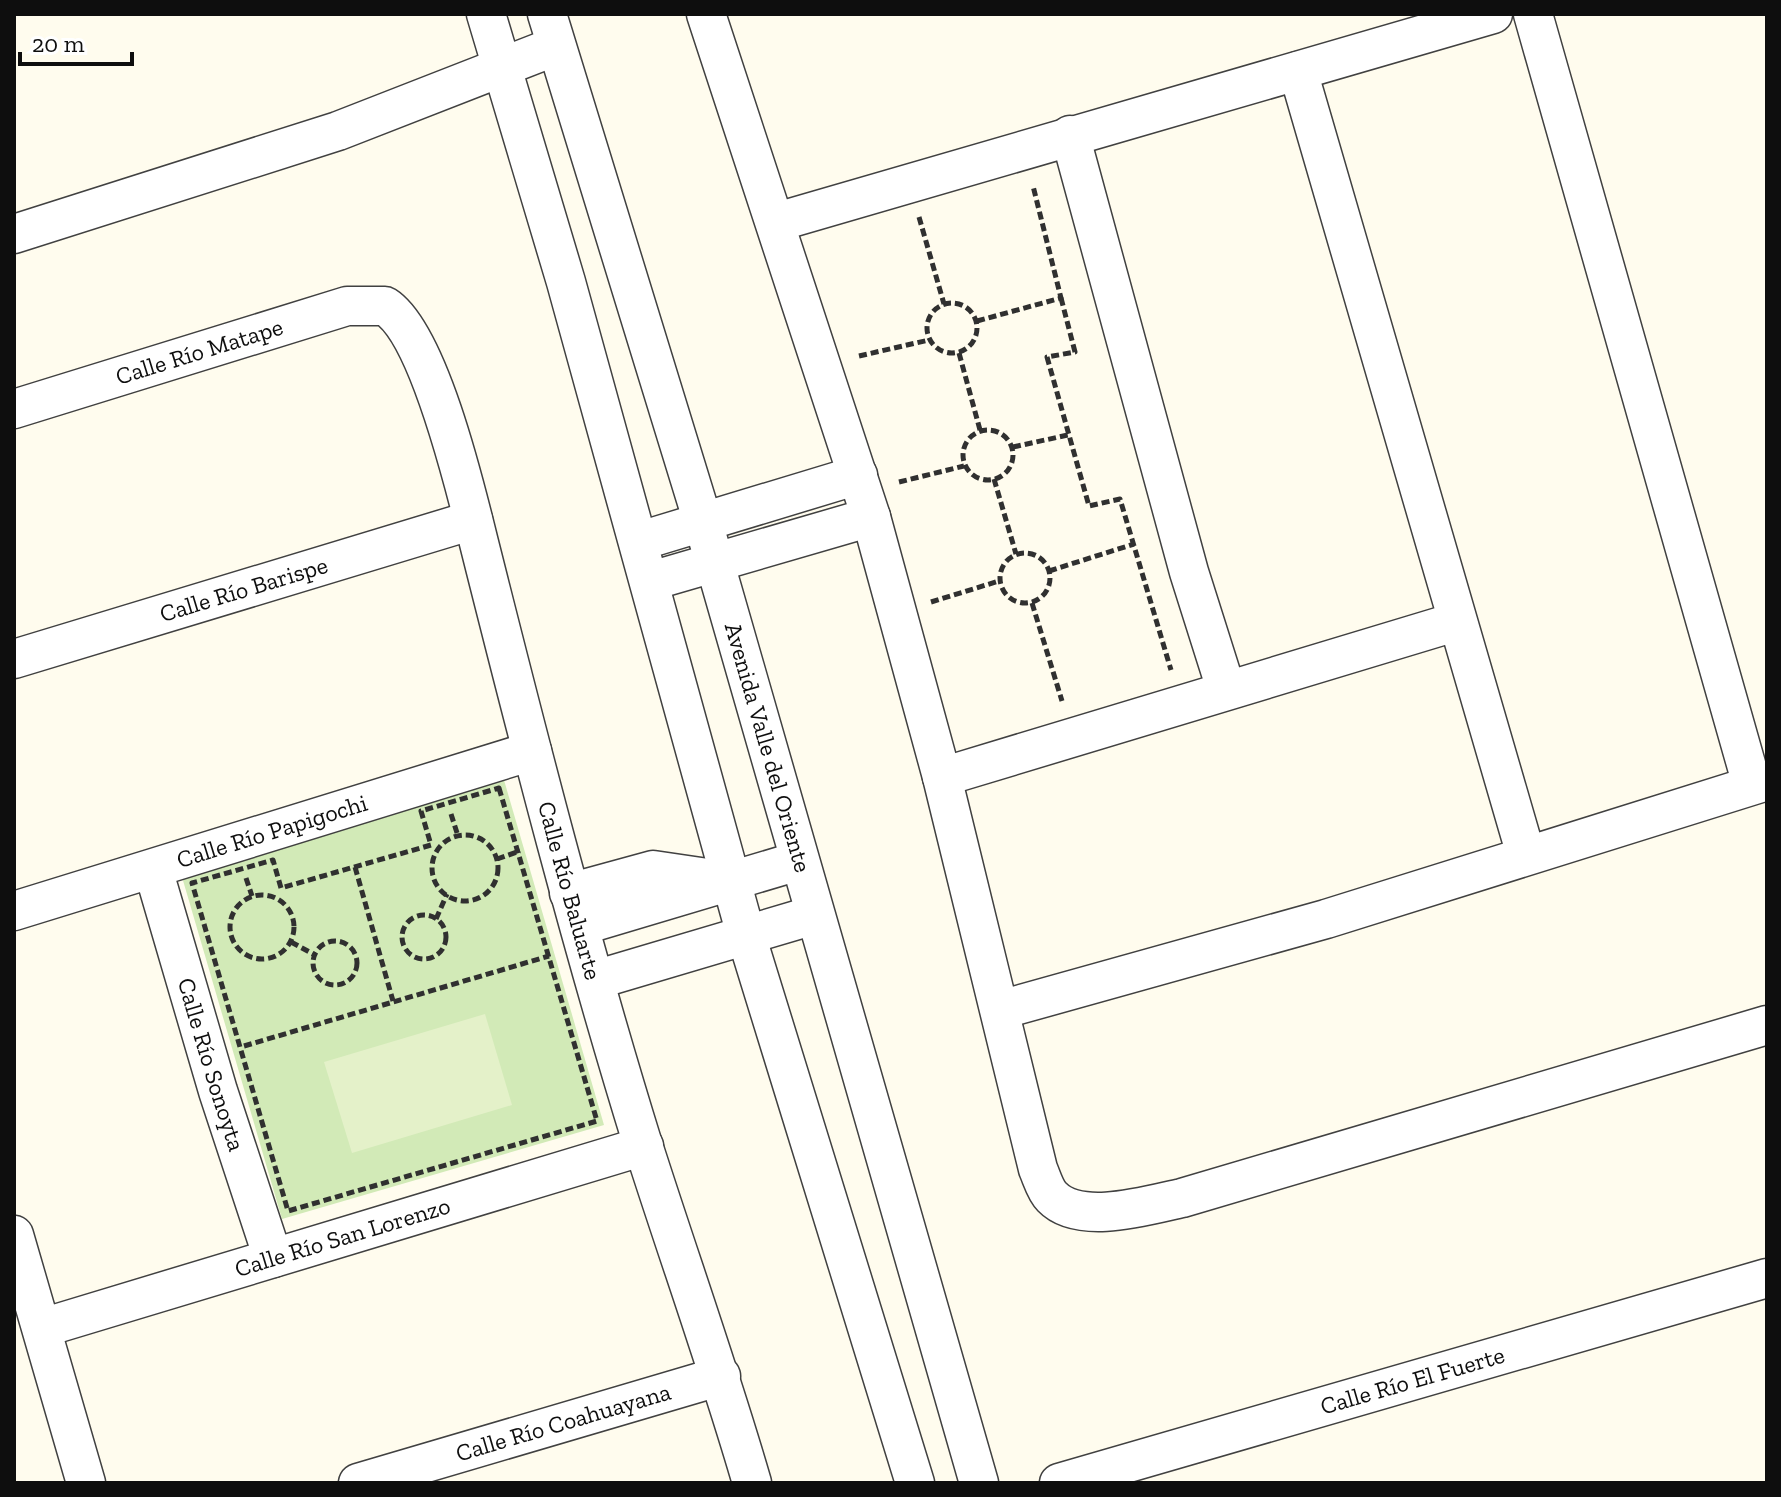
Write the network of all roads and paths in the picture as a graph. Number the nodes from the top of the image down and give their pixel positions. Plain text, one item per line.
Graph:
1 (486, 14) edge
2 (706, 14) edge
3 (1493, 14) edge
4 (1533, 14) edge
5 (552, 30) edge
6 (502, 68) junction
7 (1298, 71) junction
8 (1070, 135) junction
9 (1024, 149) junction
10 (910, 182) junction
11 (777, 222) junction
12 (14, 234) edge
13 (1061, 298) junction
14 (944, 304) junction
15 (385, 306) joint
16 (977, 321) junction
17 (929, 340) junction
18 (959, 353) junction
19 (822, 365) junction
20 (14, 409) edge
21 (980, 430) junction
22 (1068, 435) junction
23 (1013, 447) junction
24 (964, 466) junction
25 (994, 479) junction
26 (864, 495) junction
27 (473, 520) junction
28 (703, 522) junction
29 (640, 541) junction
30 (1134, 544) junction
31 (1016, 554) junction
32 (715, 563) junction
33 (1049, 571) junction
34 (651, 581) junction
35 (999, 581) junction
36 (1032, 603) junction
37 (897, 613) junction
38 (1455, 622) junction
39 (14, 659) edge
40 (1226, 689) junction
41 (1181, 703) junction
42 (1073, 737) junction
43 (532, 751) junction
44 (942, 777) junction
45 (1760, 783) edge
46 (1526, 855) junction
47 (798, 861) junction
48 (355, 867) junction
49 (153, 869) junction
50 (731, 881) junction
51 (447, 894) junction
52 (14, 911) edge
53 (814, 915) junction
54 (436, 919) junction
55 (746, 935) junction
56 (582, 936) junction
57 (291, 942) junction
58 (315, 955) junction
59 (549, 956) junction
60 (393, 1001) junction
61 (1000, 1010) junction
62 (1767, 1025) edge
63 (224, 1052) junction
64 (644, 1146) junction
65 (14, 1235) edge
66 (273, 1258) junction
67 (1767, 1278) edge
68 (42, 1328) junction
69 (721, 1376) junction
70 (1145, 1471) edge
71 (86, 1483) edge
72 (358, 1483) edge
73 (752, 1483) edge
74 (915, 1483) edge
75 (979, 1483) edge
76 (1059, 1483) edge

1 - 6 street
2 - 11 street
3 - 7 street
4 - 45 street
5 - 6 street
5 - 28 street, Avenida Valle del Oriente
6 - 12 street
6 - 29 street
7 - 8 street
7 - 38 street
8 - 9 street
8 - 40 street
9 - 10 street
9 - 13 path
10 - 11 street
10 - 14 path
11 - 19 street
13 - 16 path
13 - 22 path
14 - 16 path
14 - 17 path
15 - 20 street, Calle Río Matape
15 - 27 street, Calle Río Baluarte
16 - 18 path
17 - 18 path
17 - 19 path
18 - 21 path
19 - 26 street
21 - 23 path
21 - 24 path
22 - 23 path
22 - 30 path
23 - 25 path
24 - 25 path
24 - 26 path
25 - 31 path
26 - 28 street
26 - 32 street
26 - 37 street
27 - 39 street, Calle Río Barispe
27 - 43 street, Calle Río Baluarte
28 - 29 street
28 - 32 street, Avenida Valle del Oriente
29 - 34 street
30 - 33 path
30 - 41 path
31 - 33 path
31 - 35 path
32 - 34 street
32 - 47 street, Avenida Valle del Oriente
33 - 36 path
34 - 50 street
35 - 36 path
35 - 37 path
36 - 42 path
37 - 44 street
38 - 40 street
38 - 46 street
40 - 41 street
41 - 42 street
42 - 44 street
43 - 49 street, Calle Río Papigochi
43 - 56 street, Calle Río Baluarte
44 - 61 street
45 - 46 street
46 - 61 street
47 - 50 street
47 - 53 street, Avenida Valle del Oriente
48 - 59 path
48 - 60 path
48 - 63 path
49 - 52 street, Calle Río Papigochi
49 - 63 street, Calle Río Sonoyta
50 - 55 street
50 - 56 street
51 - 51 path
51 - 54 path
53 - 55 street
53 - 75 street, Avenida Valle del Oriente
54 - 54 path
55 - 56 street
55 - 74 street
56 - 59 path
56 - 64 street, Calle Río Baluarte
57 - 57 path
57 - 58 path
58 - 58 path
59 - 60 path
59 - 63 path
60 - 63 path
61 - 62 street
63 - 66 street, Calle Río Sonoyta
64 - 66 street, Calle Río San Lorenzo
64 - 69 street, Calle Río Baluarte
65 - 68 street
66 - 68 street, Calle Río San Lorenzo
67 - 70 street, Calle Río El Fuerte
68 - 71 street
69 - 72 street, Calle Río Coahuayana
69 - 73 street, Calle Río Baluarte
70 - 76 street, Calle Río El Fuerte

